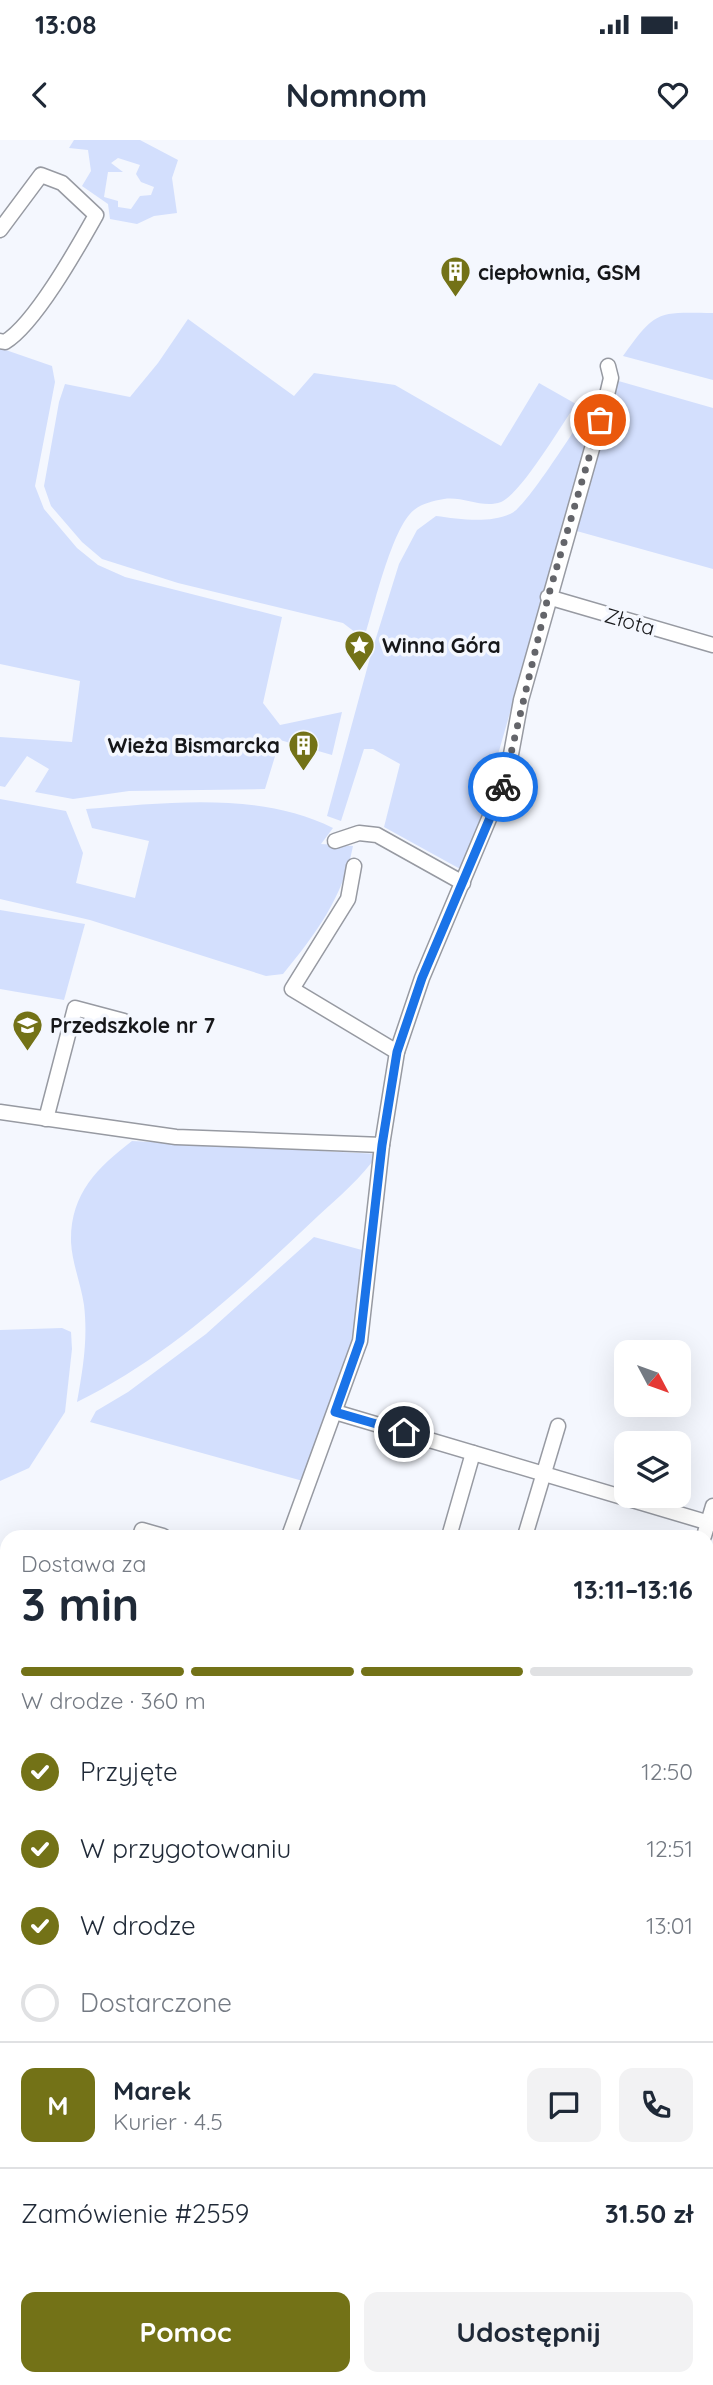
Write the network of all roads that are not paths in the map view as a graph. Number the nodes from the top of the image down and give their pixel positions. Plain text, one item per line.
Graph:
1 (0, 230) edge
2 (0, 341) edge
3 (608, 366) dead end
4 (548, 597) junction
5 (713, 645) edge
6 (335, 841) dead end
7 (354, 866) dead end
8 (463, 883) junction
9 (124, 1021) dead end
10 (397, 1052) junction
11 (0, 1112) edge
12 (46, 1119) junction
13 (382, 1145) junction
14 (335, 1412) junction
15 (558, 1426) dead end
16 (473, 1453) junction
17 (544, 1473) junction
18 (713, 1506) edge
19 (708, 1527) edge
20 (291, 1530) edge
21 (451, 1530) edge
22 (527, 1530) edge

1 - 2 street
3 - 4 street
4 - 5 street, Złota
4 - 8 street
6 - 8 street
7 - 10 street
8 - 10 street
9 - 12 street
10 - 13 street
11 - 12 street
12 - 13 street
13 - 14 street
14 - 16 street
14 - 20 street
15 - 17 street
16 - 17 street
16 - 21 street
17 - 19 street
17 - 22 street
18 - 19 street

